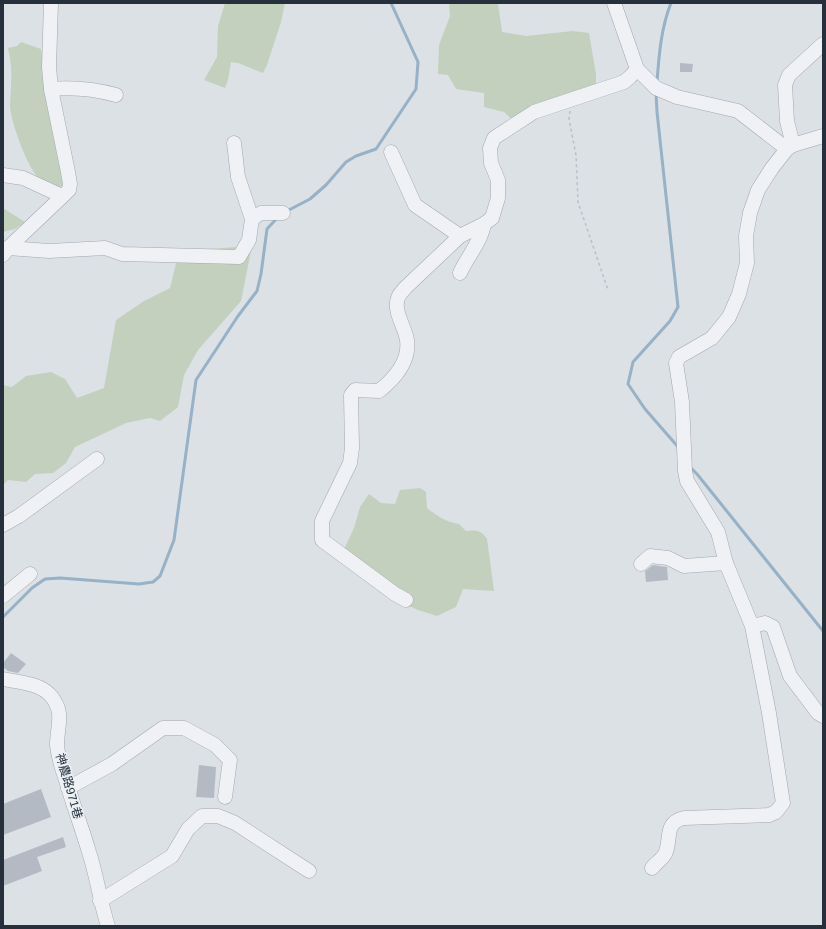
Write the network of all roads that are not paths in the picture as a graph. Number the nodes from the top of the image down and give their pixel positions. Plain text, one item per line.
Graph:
1 (51, 3) edge
2 (614, 3) edge
3 (823, 44) edge
4 (637, 69) junction
5 (51, 89) junction
6 (116, 95) dead end
7 (823, 136) edge
8 (234, 143) dead end
9 (790, 147) junction
10 (391, 152) dead end
11 (3, 175) edge
12 (62, 196) junction
13 (283, 212) dead end
14 (252, 219) junction
15 (484, 224) junction
16 (460, 236) junction
17 (6, 251) edge
18 (460, 273) dead end
19 (97, 459) dead end
20 (3, 525) edge
21 (726, 563) junction
22 (641, 564) dead end
23 (30, 574) dead end
24 (3, 596) edge
25 (406, 600) dead end
26 (752, 626) junction
27 (3, 679) edge
28 (823, 716) edge
29 (68, 788) junction
30 (225, 797) dead end
31 (652, 868) dead end
32 (309, 871) dead end
33 (100, 901) junction
34 (108, 926) edge

1 - 5 street
2 - 4 street
3 - 9 street
4 - 9 street
4 - 15 street
5 - 6 street
5 - 12 street
7 - 9 street
8 - 14 street
9 - 21 street
10 - 16 street
11 - 12 street
12 - 17 street
13 - 14 street
14 - 17 street
15 - 16 street
15 - 18 street
16 - 25 street
19 - 20 street
21 - 22 street
21 - 26 street
23 - 24 street
26 - 28 street
26 - 31 street
27 - 29 street, 神農路971巷
29 - 30 street
29 - 33 street, 神農路971巷
32 - 33 street
33 - 34 street, 神農路971巷

